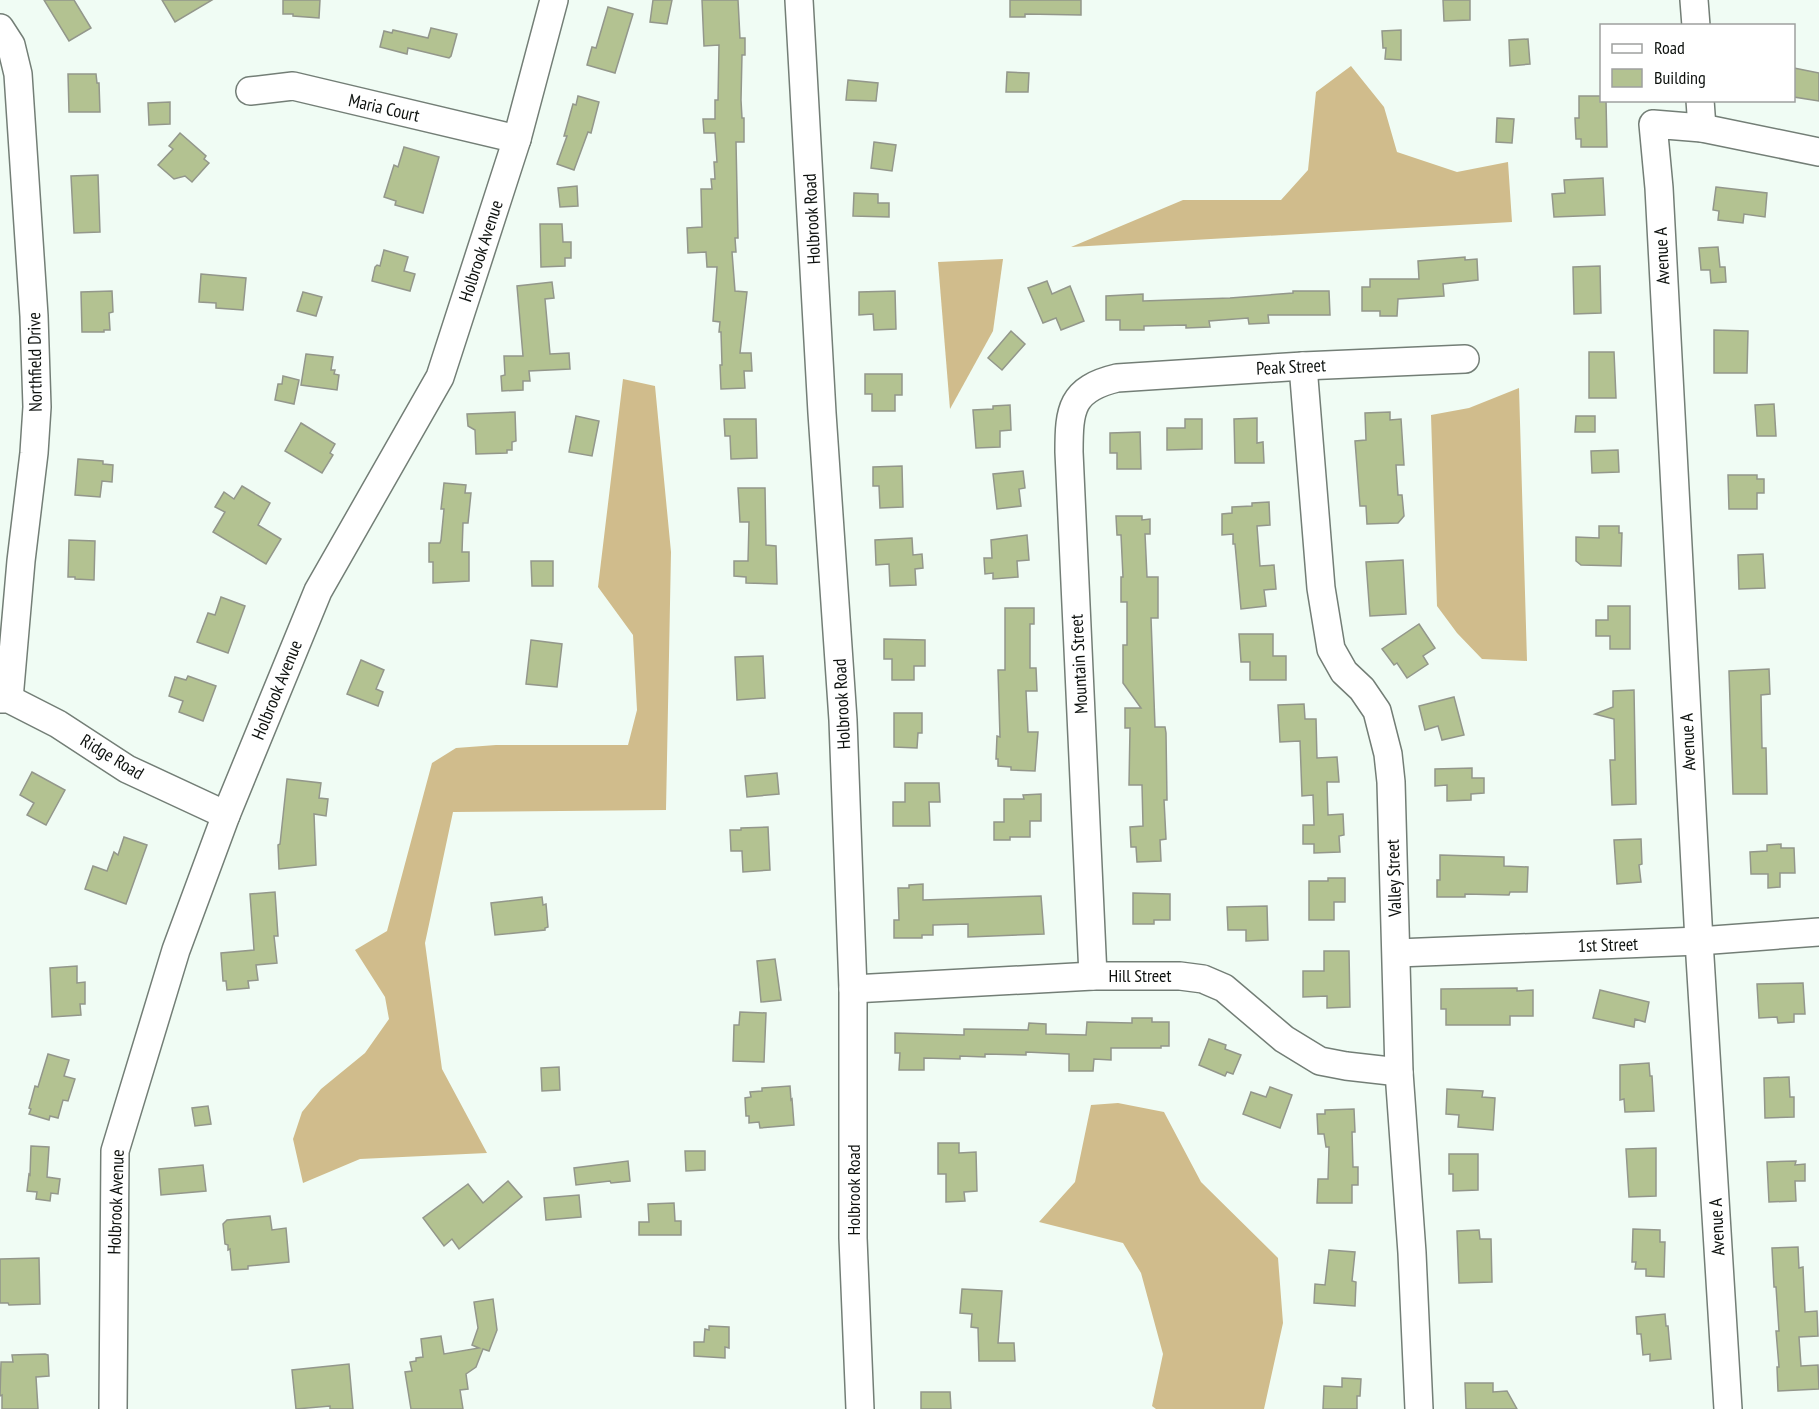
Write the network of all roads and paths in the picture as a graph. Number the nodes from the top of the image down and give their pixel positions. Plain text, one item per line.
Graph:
1 (554, 0) edge
2 (799, 0) edge
3 (1694, 0) edge
4 (1695, 24) edge
5 (0, 28) edge
6 (250, 91) dead end
7 (1700, 102) edge
8 (1702, 128) junction
9 (517, 139) junction
10 (1819, 152) edge
11 (1466, 358) dead end
12 (1303, 366) junction
13 (1117, 378) joint
14 (5, 699) edge
15 (226, 815) junction
16 (1819, 932) edge
17 (1699, 941) junction
18 (1397, 953) junction
19 (1093, 976) junction
20 (853, 989) junction
21 (1400, 1072) junction
22 (113, 1409) edge
23 (860, 1409) edge
24 (1419, 1409) edge
25 (1728, 1409) edge

1 - 9 street, Holbrook Avenue
2 - 20 street, Holbrook Road
3 - 4 street
5 - 14 street, Northfield Drive
6 - 9 street, Maria Court
7 - 8 street
8 - 10 street
8 - 17 street, Avenue A
9 - 15 street, Holbrook Avenue
11 - 12 street, Peak Street
12 - 13 street, Peak Street
12 - 18 street, Valley Street
13 - 19 street, Mountain Street
14 - 15 street, Ridge Road
15 - 22 street, Holbrook Avenue
16 - 17 street, 1st Street
17 - 18 street, 1st Street
17 - 25 street, Avenue A
18 - 21 street, Valley Street
19 - 20 street, Hill Street
19 - 21 street, Hill Street
20 - 23 street, Holbrook Road
21 - 24 street, Valley Street

